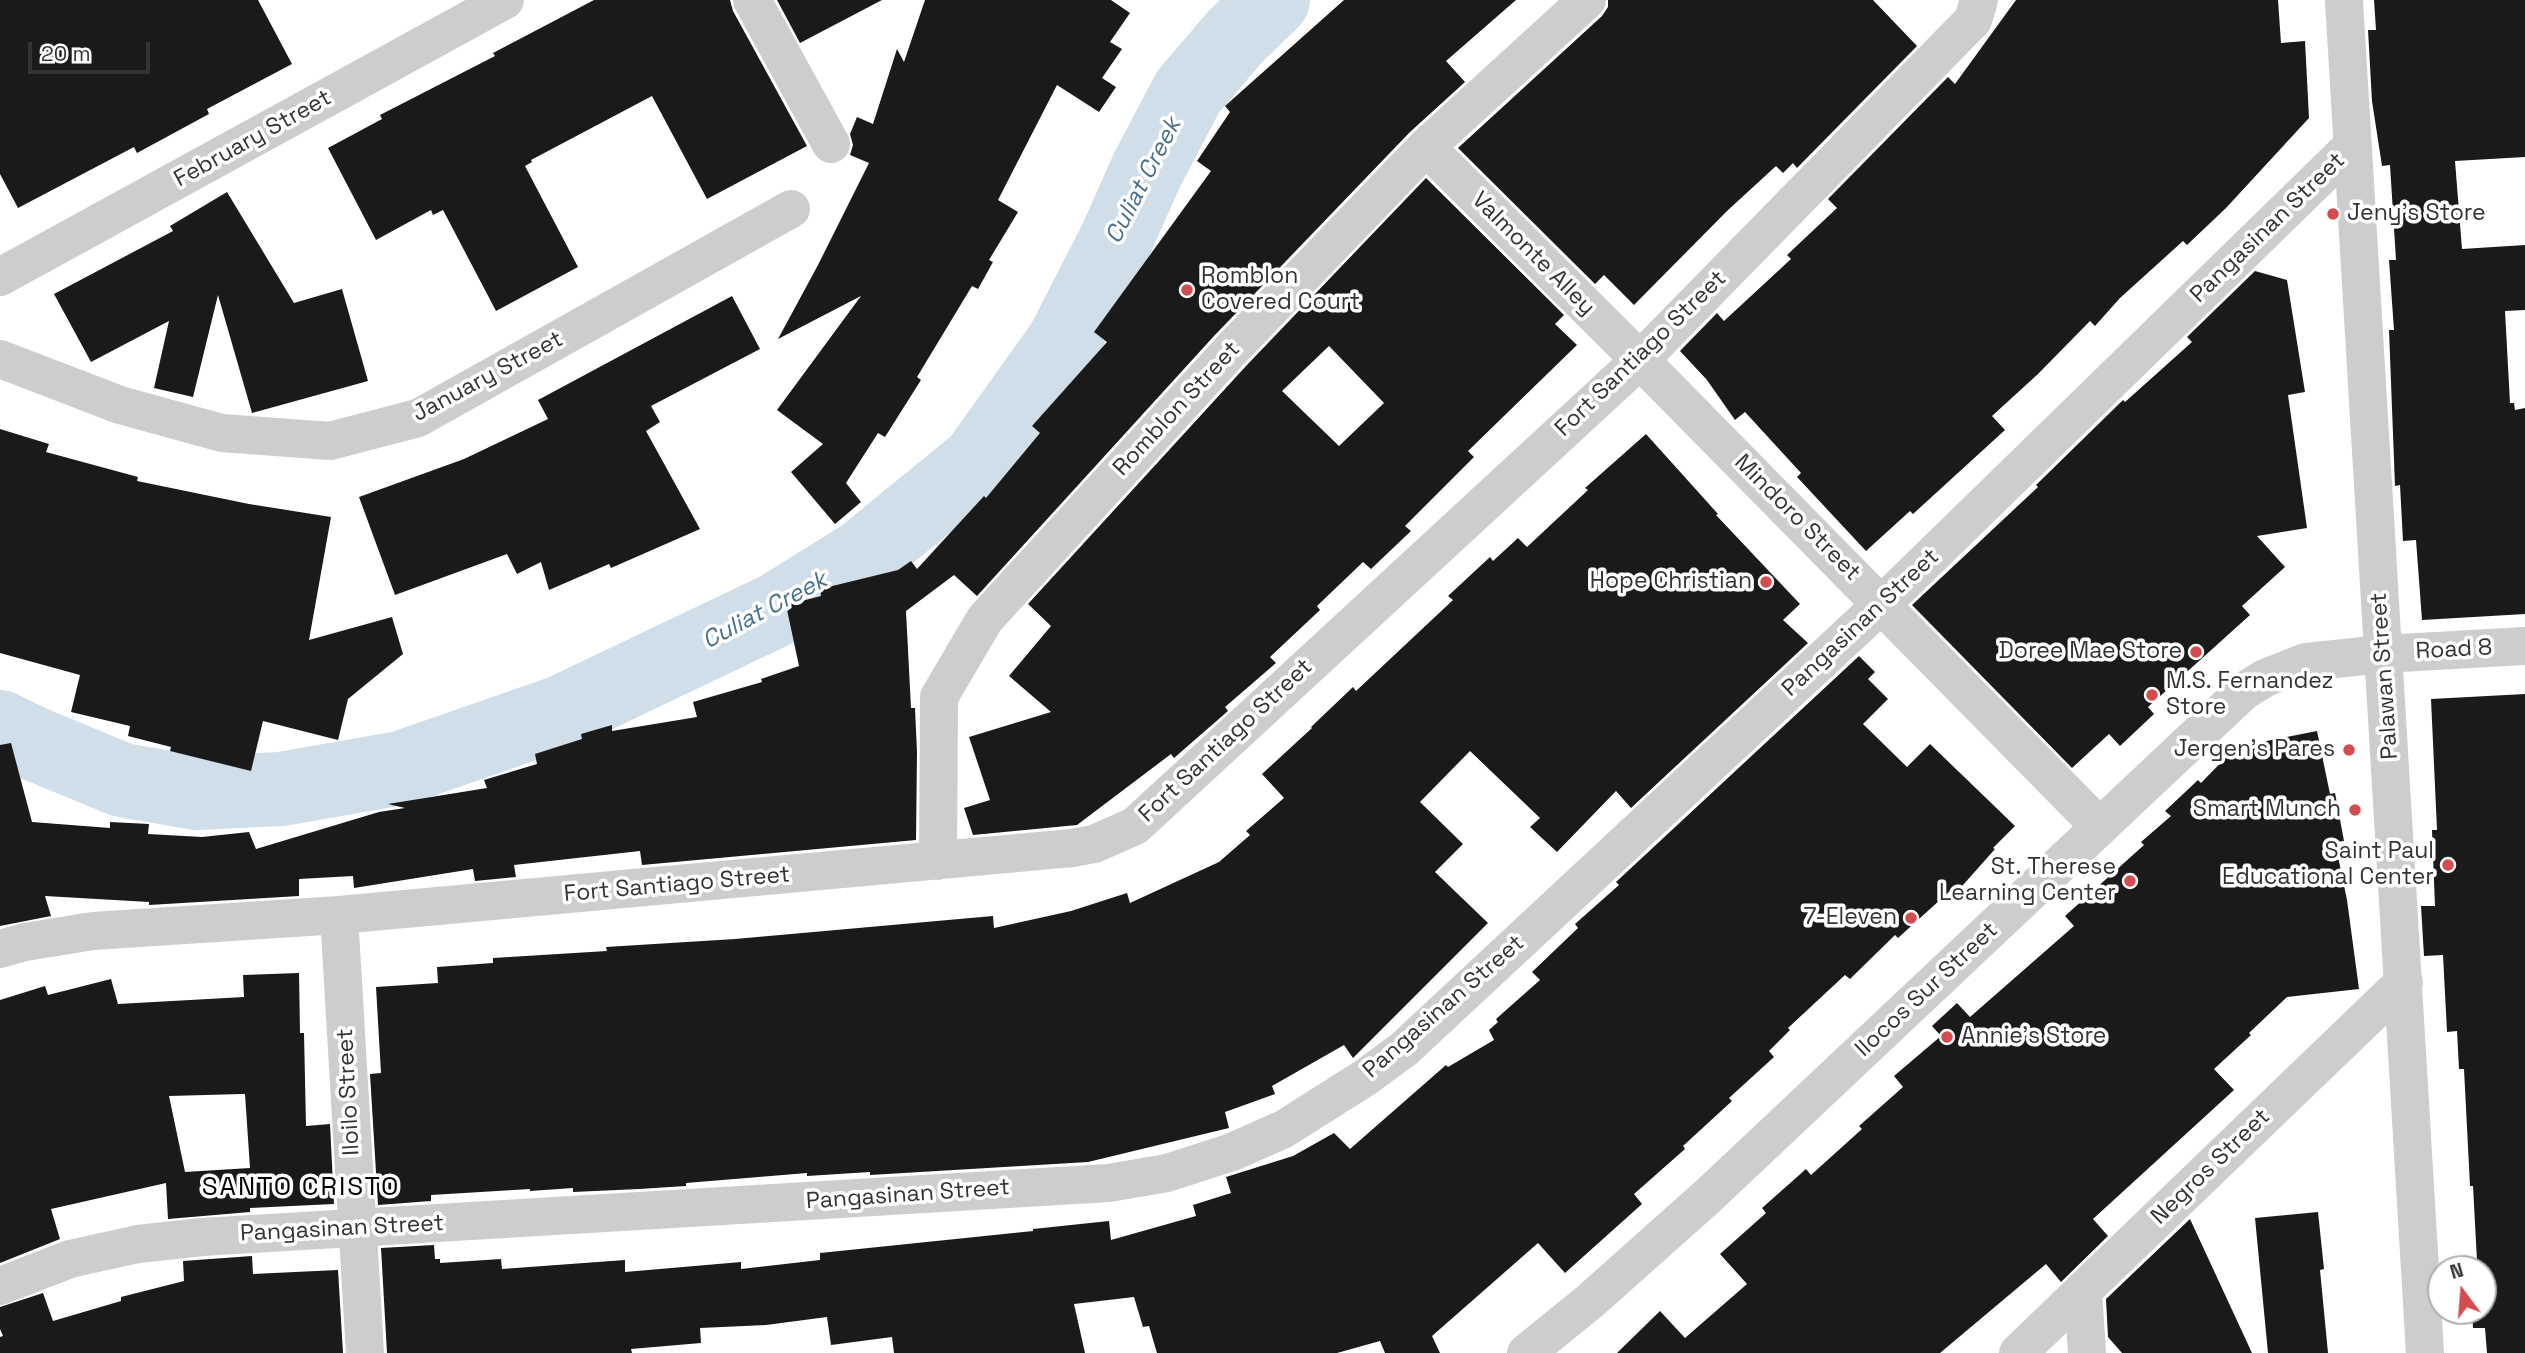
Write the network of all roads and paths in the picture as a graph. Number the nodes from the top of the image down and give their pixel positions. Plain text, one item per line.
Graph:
1 (505, 0) edge
2 (752, 0) edge
3 (1587, 0) edge
4 (1979, 0) edge
5 (2344, 0) edge
6 (831, 144) dead end
7 (2352, 146) junction
8 (1426, 147) junction
9 (790, 209) dead end
10 (0, 277) edge
11 (0, 359) edge
12 (1640, 360) junction
13 (1882, 604) junction
14 (2525, 646) edge
15 (2383, 654) junction
16 (2100, 827) junction
17 (938, 861) junction
18 (339, 915) junction
19 (0, 949) edge
20 (2404, 982) junction
21 (357, 1229) junction
22 (0, 1286) edge
23 (2083, 1290) junction
24 (365, 1353) edge
25 (1526, 1353) edge
26 (2018, 1353) edge
27 (2087, 1353) edge
28 (2426, 1353) edge

1 - 10 street, February Street
2 - 6 street
3 - 8 street, Romblon Street
4 - 12 street, Fort Santiago Street
5 - 7 street, Palawan Street
7 - 13 street, Pangasinan Street
7 - 15 street, Palawan Street
8 - 12 street, Valmonte Alley
8 - 17 street, Romblon Street
9 - 11 street, January Street
12 - 13 street, Mindoro Street
12 - 17 street, Fort Santiago Street
13 - 16 street, Mindoro Street
13 - 21 street, Pangasinan Street
14 - 15 street, Road 8
15 - 16 street, Ilocos Sur Street
15 - 20 street, Palawan Street
16 - 25 street, Ilocos Sur Street
17 - 18 street, Fort Santiago Street
18 - 19 street, Fort Santiago Street
18 - 21 street, Iloilo Street
20 - 23 street, Negros Street
20 - 28 street, Palawan Street
21 - 22 street, Pangasinan Street
21 - 24 street, Iloilo Street
23 - 26 street, Negros Street
23 - 27 street

